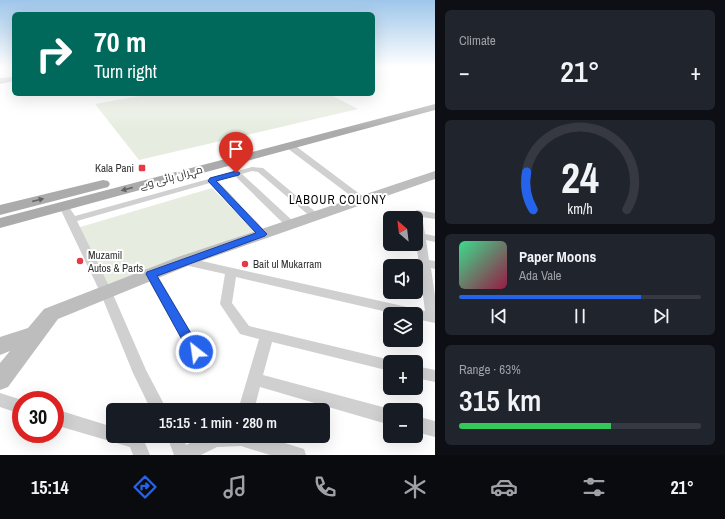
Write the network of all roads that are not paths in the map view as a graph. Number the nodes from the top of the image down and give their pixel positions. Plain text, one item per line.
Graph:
1 (435, 100) edge
2 (435, 107) edge
3 (290, 146) junction
4 (236, 173) junction
5 (435, 175) edge
6 (212, 180) junction
7 (362, 200) junction
8 (64, 206) junction
9 (0, 210) edge
10 (423, 214) edge
11 (315, 216) junction
12 (435, 216) edge
13 (71, 219) junction
14 (0, 223) edge
15 (291, 224) junction
16 (262, 234) junction
17 (423, 237) edge
18 (435, 239) edge
19 (423, 245) edge
20 (184, 261) junction
21 (429, 264) edge
22 (231, 272) junction
23 (151, 274) junction
24 (106, 292) junction
25 (433, 317) edge
26 (36, 334) junction
27 (267, 335) junction
28 (0, 346) edge
29 (383, 364) edge
30 (203, 365) dead end
31 (423, 373) edge
32 (435, 376) edge
33 (254, 379) junction
34 (0, 380) edge
35 (0, 400) edge
36 (155, 403) edge
37 (248, 403) edge
38 (12, 404) edge
39 (383, 415) edge
40 (64, 420) edge
41 (423, 426) edge
42 (435, 429) edge
43 (106, 433) edge
44 (136, 443) edge
45 (178, 443) edge
46 (208, 443) edge
47 (258, 443) edge
48 (142, 455) edge
49 (183, 455) edge
50 (298, 455) edge

9 -> 1 main road, مہران ہائی وے
2 - 3 main road, مہران ہائی وے
3 - 7 street
3 -> 8 main road, مہران ہائی وے
4 - 6 street
4 - 11 street
4 - 15 street
5 - 7 street
6 - 13 street
6 - 16 street
7 - 11 street
8 - 13 street
8 - 14 main road, مہران ہائی وے
10 - 12 street
11 - 15 street
13 - 24 street
15 - 16 street
16 - 20 street
17 - 18 street
19 - 21 street
20 - 22 street
20 - 23 street
21 - 25 street
22 - 25 street
22 - 27 street
23 - 24 street
23 - 30 street
24 - 26 street
24 - 36 street
26 - 28 street
26 - 34 street
27 - 29 street
27 - 33 street
31 - 32 street
33 - 37 street
33 - 39 street
35 - 38 street
40 - 43 street
41 - 42 street
44 - 48 street
45 - 49 street
46 - 49 street
47 - 50 street

